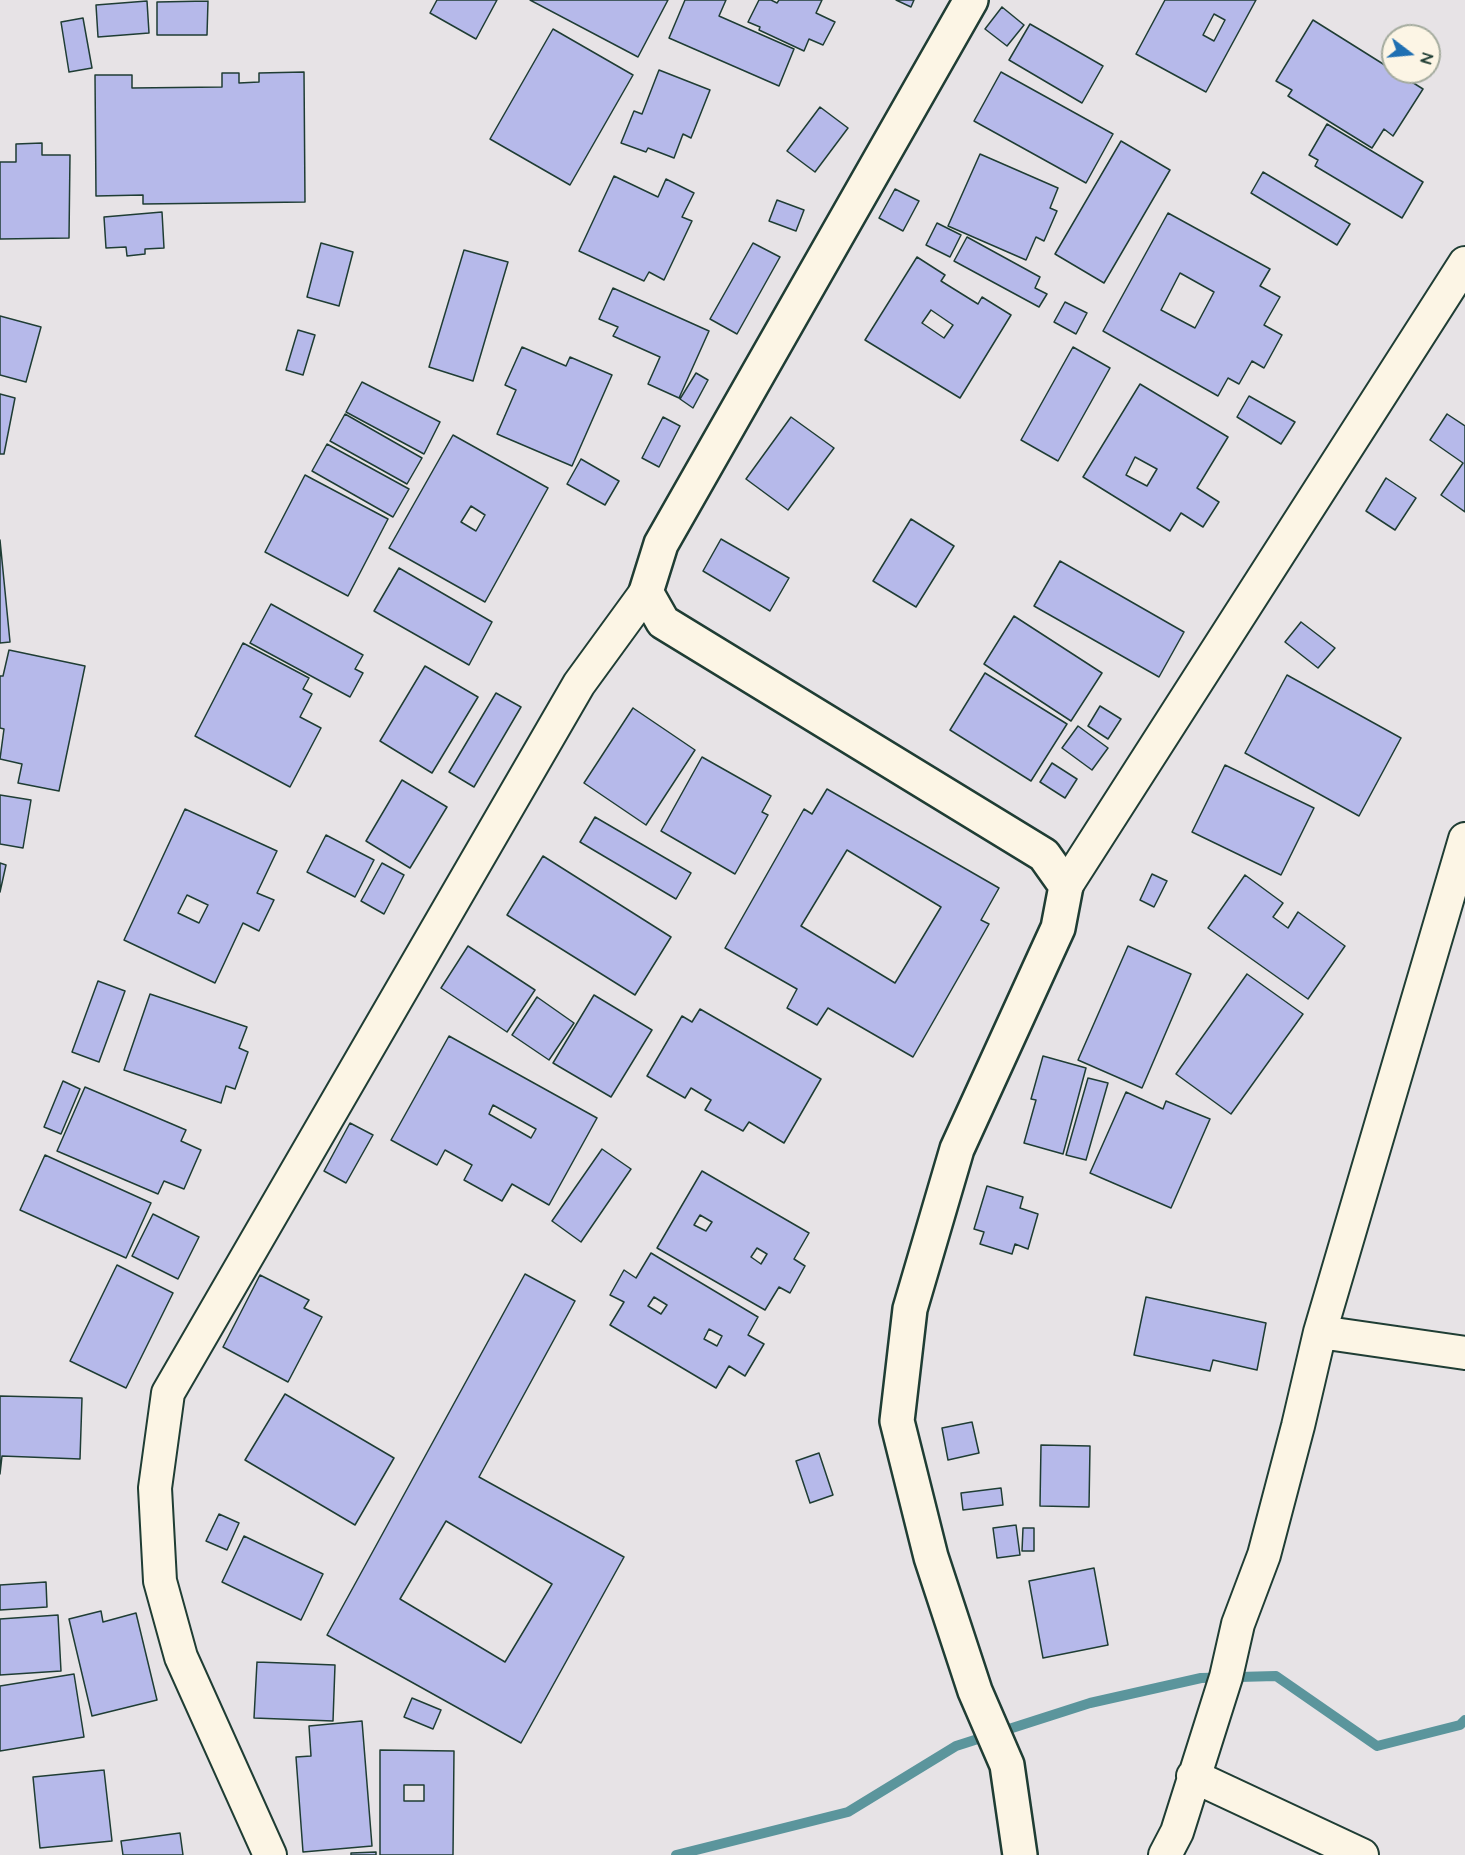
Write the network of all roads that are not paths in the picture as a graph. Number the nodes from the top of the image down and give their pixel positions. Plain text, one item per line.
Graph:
1 (971, 0) edge
2 (1465, 262) edge
3 (646, 592) junction
4 (1465, 839) edge
5 (1066, 886) junction
6 (1320, 1332) junction
7 (1465, 1353) edge
8 (1193, 1776) junction
9 (270, 1855) edge
10 (1020, 1855) edge
11 (1165, 1855) edge
12 (1362, 1855) edge

1 - 3 street
2 - 5 street
3 - 5 street
3 - 9 street
4 - 6 street
5 - 10 street
6 - 7 street
6 - 8 street
8 - 11 street
8 - 12 street

